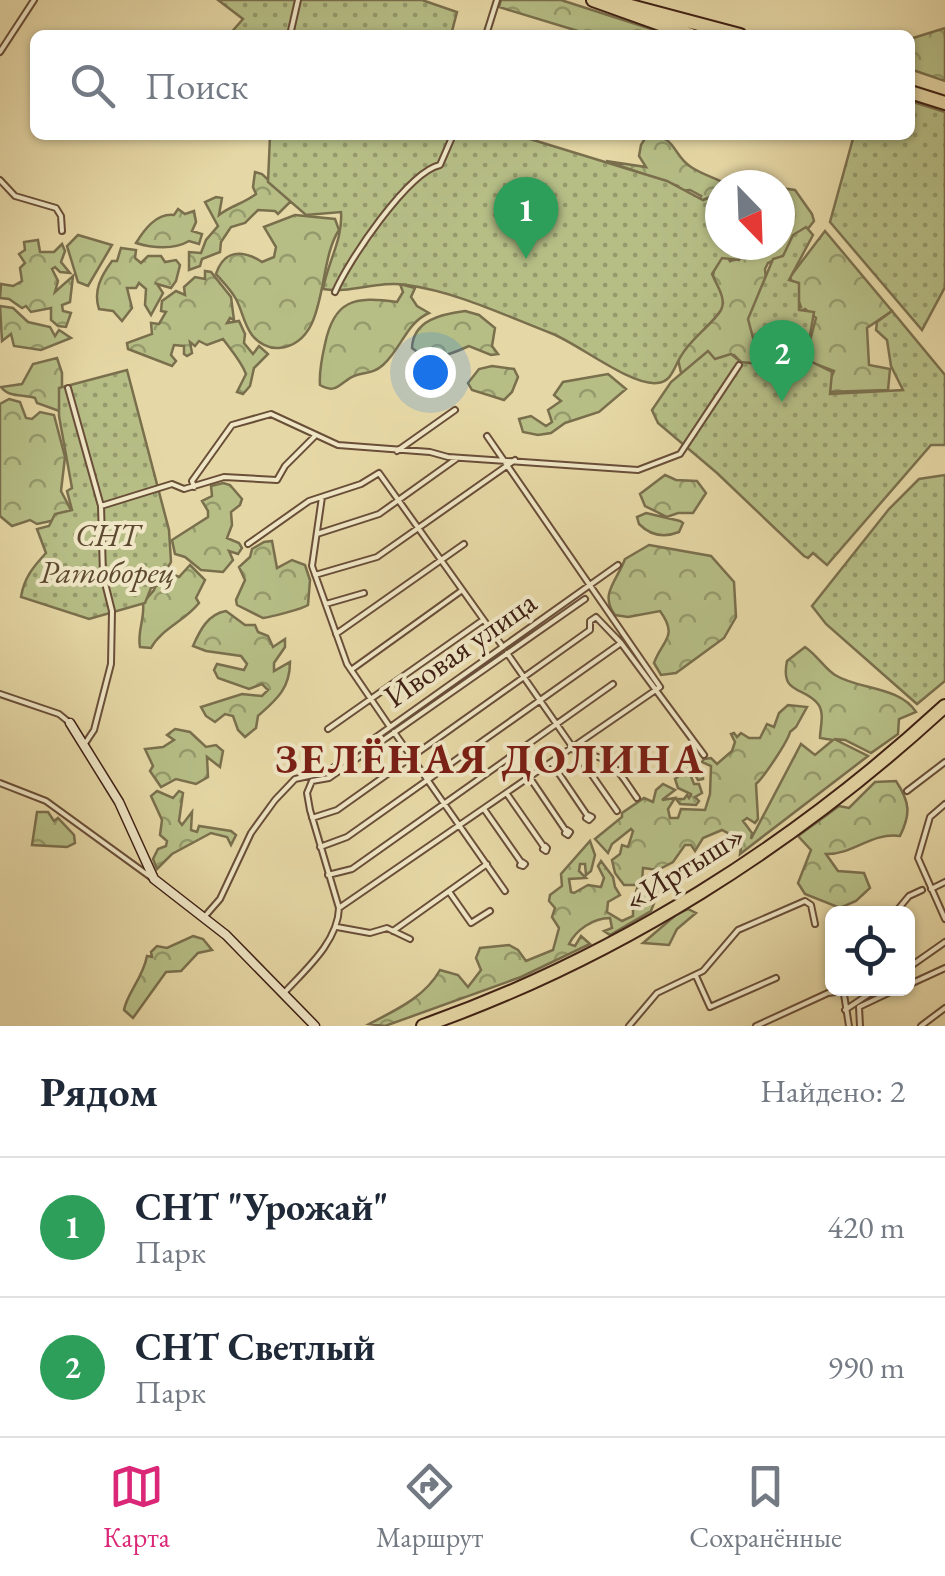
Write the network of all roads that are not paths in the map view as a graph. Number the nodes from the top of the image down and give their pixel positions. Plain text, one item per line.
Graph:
1 (34, 0) edge
2 (298, 0) edge
3 (497, 0) edge
4 (593, 0) edge
5 (608, 0) edge
6 (291, 30) edge
7 (488, 30) edge
8 (688, 30) edge
9 (0, 52) edge
10 (915, 94) edge
11 (945, 103) edge
12 (451, 140) edge
13 (0, 180) edge
14 (62, 231) dead end
15 (335, 292) dead end
16 (739, 365) dead end
17 (68, 388) dead end
18 (454, 410) dead end
19 (315, 436) junction
20 (486, 436) dead end
21 (397, 451) junction
22 (458, 457) junction
23 (502, 459) junction
24 (515, 460) junction
25 (506, 465) junction
26 (194, 487) junction
27 (322, 497) junction
28 (314, 499) junction
29 (400, 499) junction
30 (101, 506) junction
31 (321, 506) junction
32 (418, 528) junction
33 (316, 534) junction
34 (248, 544) dead end
35 (464, 544) dead end
36 (442, 560) junction
37 (618, 565) dead end
38 (316, 575) junction
39 (589, 586) junction
40 (462, 590) junction
41 (364, 593) dead end
42 (584, 598) dead end
43 (326, 604) junction
44 (483, 620) junction
45 (336, 634) junction
46 (621, 643) junction
47 (505, 650) junction
48 (351, 670) junction
49 (522, 677) junction
50 (613, 684) dead end
51 (654, 691) junction
52 (0, 694) edge
53 (370, 699) junction
54 (540, 699) junction
55 (945, 706) edge
56 (70, 723) joint
57 (557, 723) junction
58 (328, 729) dead end
59 (392, 730) junction
60 (84, 745) junction
61 (573, 746) junction
62 (704, 754) dead end
63 (411, 756) junction
64 (579, 757) junction
65 (551, 762) junction
66 (945, 762) edge
67 (427, 778) junction
68 (530, 778) junction
69 (0, 783) edge
70 (908, 791) dead end
71 (506, 794) junction
72 (637, 798) dead end
73 (443, 802) junction
74 (945, 804) edge
75 (484, 810) junction
76 (617, 811) dead end
77 (587, 815) dead end
78 (312, 818) junction
79 (460, 826) junction
80 (566, 831) dead end
81 (320, 846) junction
82 (544, 846) dead end
83 (521, 862) dead end
84 (487, 864) junction
85 (328, 875) junction
86 (154, 879) junction
87 (945, 882) edge
88 (931, 889) junction
89 (922, 890) dead end
90 (449, 891) junction
91 (505, 891) dead end
92 (901, 906) edge
93 (339, 908) junction
94 (490, 911) dead end
95 (204, 918) junction
96 (945, 919) edge
97 (815, 924) dead end
98 (337, 927) junction
99 (392, 930) junction
100 (410, 939) dead end
101 (945, 942) edge
102 (915, 963) edge
103 (945, 968) edge
104 (696, 976) junction
105 (776, 978) dead end
106 (915, 982) edge
107 (283, 994) junction
108 (825, 994) edge
109 (844, 996) edge
110 (866, 996) edge
111 (882, 996) edge
112 (945, 1008) edge
113 (845, 1010) junction
114 (315, 1026) edge
115 (423, 1026) edge
116 (629, 1026) edge
117 (756, 1026) edge
118 (848, 1026) edge
119 (860, 1026) edge
120 (921, 1026) edge

1 - 9 street
2 - 6 street
3 - 7 street
4 - 8 highway
5 - 8 highway
10 - 11 highway
12 - 15 street
13 - 14 street
16 - 24 street
17 - 30 street
18 - 21 street
19 - 21 street
19 - 26 street
19 - 26 street
20 - 23 street
21 - 22 street
22 - 23 street
22 - 29 street
23 - 24 street
23 - 25 street
24 - 25 street
25 - 32 street
25 - 39 street
26 - 30 street
27 - 28 street
27 - 29 street
27 - 31 street
28 - 31 street
28 - 34 street
29 - 32 street
29 - 33 street
30 - 60 street
31 - 33 street
32 - 36 street
32 - 38 street
33 - 38 street
35 - 36 street
36 - 40 street
36 - 45 street
37 - 39 street, Ивовая улица
38 - 43 street
39 - 47 street, Ивовая улица
39 - 51 street
40 - 44 street
40 - 48 street
41 - 43 street
42 - 47 street, Ивовая улица
43 - 45 street
44 - 47 street
44 - 53 street
45 - 48 street
46 - 49 street
46 - 51 street
46 - 54 street
47 - 49 street
47 - 59 street, Ивовая улица
48 - 53 street
49 - 54 street
49 - 63 street
50 - 57 street
51 - 61 street
51 - 62 street
52 - 56 street
53 - 58 street
53 - 59 street
54 - 57 street
54 - 67 street
55 - 115 highway, «Иртыш»
56 - 60 street
57 - 61 street
57 - 73 street
59 - 63 street
59 - 78 street, Ивовая улица
59 - 95 street, Ивовая улица
60 - 86 street
61 - 64 street
61 - 65 street
63 - 67 street
63 - 78 street
64 - 72 street
64 - 76 street
65 - 68 street
65 - 77 street
66 - 70 street
67 - 73 street
67 - 81 street
68 - 71 street
68 - 80 street
69 - 86 street
71 - 75 street
71 - 82 street
73 - 79 street
73 - 85 street
74 - 88 street
75 - 79 street
75 - 83 street
78 - 81 street
79 - 84 street
79 - 93 street
81 - 85 street
84 - 90 street
84 - 91 street
85 - 93 street
86 - 95 street
87 - 88 street
88 - 96 street
89 - 92 street
90 - 94 street
90 - 99 street
93 - 98 street
95 - 107 street
97 - 104 street
98 - 99 street
98 - 107 street
99 - 100 street
101 - 102 street
103 - 106 street
104 - 105 street
104 - 116 street
107 - 114 street
108 - 117 street
109 - 113 street
110 - 113 street
111 - 119 street
112 - 120 street
113 - 118 street

